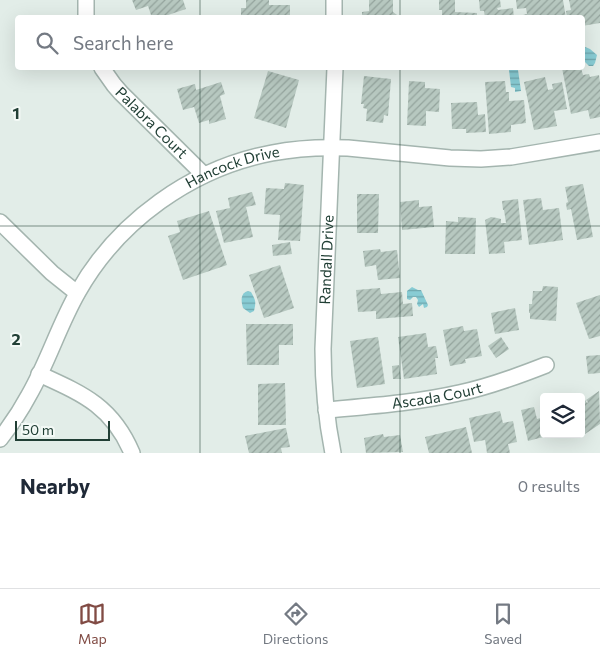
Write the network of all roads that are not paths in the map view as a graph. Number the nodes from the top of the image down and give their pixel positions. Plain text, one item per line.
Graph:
1 (86, 0) edge
2 (334, 0) edge
3 (86, 15) edge
4 (334, 15) edge
5 (103, 70) edge
6 (335, 70) edge
7 (600, 142) edge
8 (332, 147) junction
9 (204, 175) junction
10 (0, 222) edge
11 (77, 293) junction
12 (546, 365) dead end
13 (39, 374) junction
14 (326, 410) junction
15 (0, 439) edge
16 (132, 453) edge
17 (332, 453) edge

1 - 3 street
2 - 4 street
5 - 9 street, Palabra Court
6 - 8 street, Randall Drive
7 - 8 street, Hancock Drive
8 - 9 street, Hancock Drive
8 - 14 street, Randall Drive
9 - 11 street, Hancock Drive
10 - 11 street
11 - 13 street, Hancock Drive
12 - 14 street, Ascada Court
13 - 15 street, Hancock Drive
13 - 16 street
14 - 17 street, Randall Drive

